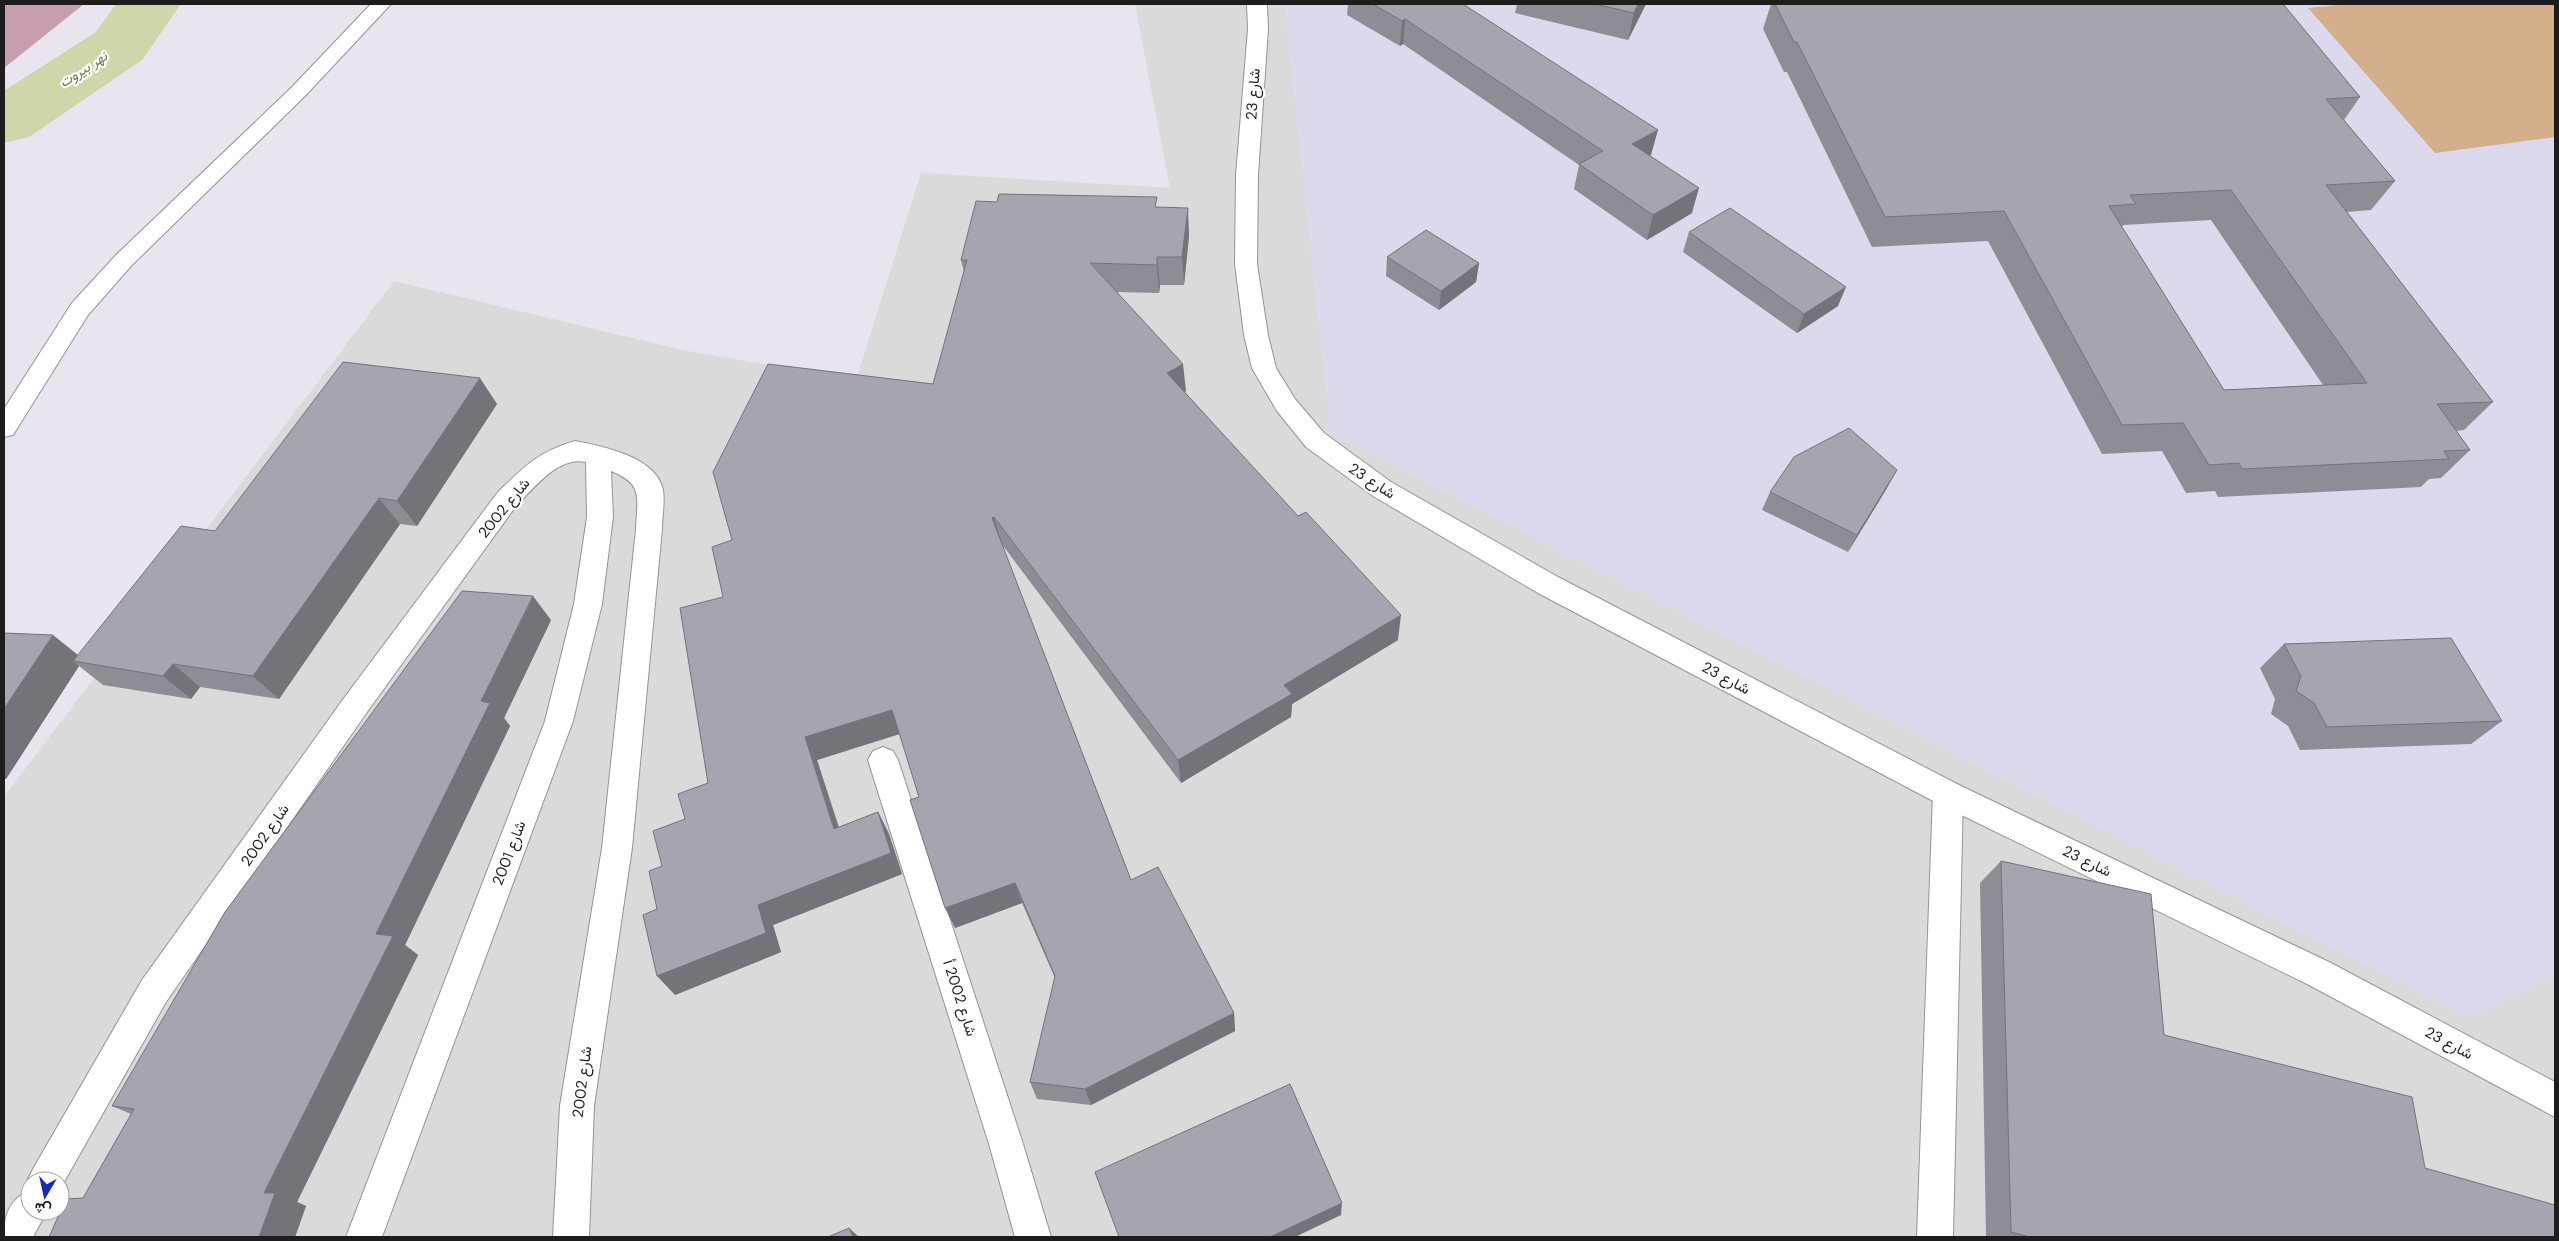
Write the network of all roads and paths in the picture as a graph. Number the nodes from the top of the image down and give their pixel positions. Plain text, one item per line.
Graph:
1 (381, 4) edge
2 (1257, 4) edge
3 (4, 428) edge
4 (598, 455) junction
5 (883, 760) dead end
6 (1948, 794) junction
7 (2555, 1100) edge
8 (51, 1171) edge
9 (23, 1221) edge
10 (14, 1237) edge
11 (364, 1237) edge
12 (571, 1237) edge
13 (1033, 1237) edge
14 (1935, 1237) edge

1 - 3 street
2 - 6 street, شارع 23
4 - 8 street, شارع 2002
4 - 11 street, شارع 2001
4 - 12 street, شارع 2002
5 - 13 street, شارع 2002 أ
6 - 7 street, شارع 23
6 - 14 street
9 - 10 street

